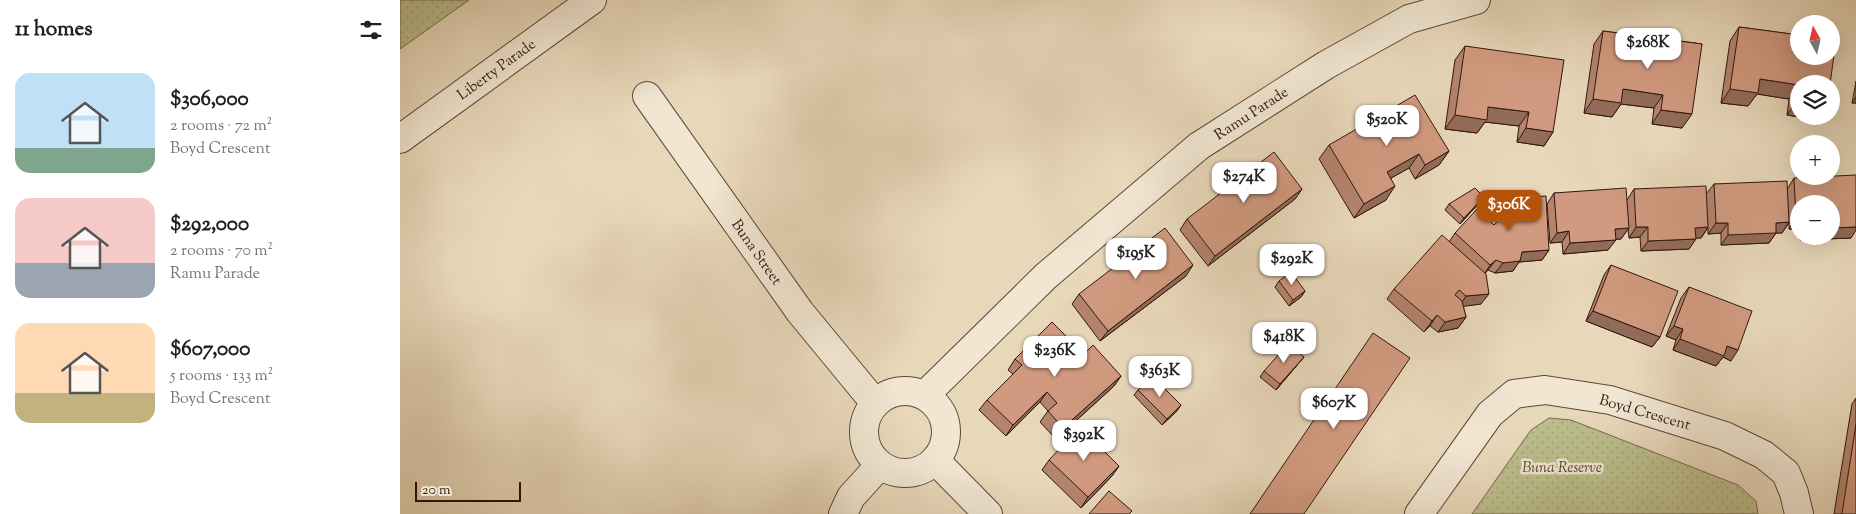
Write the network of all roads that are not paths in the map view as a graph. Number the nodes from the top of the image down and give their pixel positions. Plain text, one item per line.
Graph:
1 (592, 0) edge
2 (1476, 0) edge
3 (647, 96) dead end
4 (400, 139) edge
5 (926, 396) junction
6 (875, 403) junction
7 (935, 460) junction
8 (880, 465) junction
9 (843, 514) edge
10 (988, 514) edge
11 (1419, 514) edge
12 (1799, 514) edge

1 - 4 street, Liberty Parade
2 - 5 street, Ramu Parade
3 - 6 street, Buna Street
5 - 6 street
5 - 7 street
6 - 8 street
7 - 8 street
7 - 10 street
8 - 9 street
11 - 12 street, Boyd Crescent

